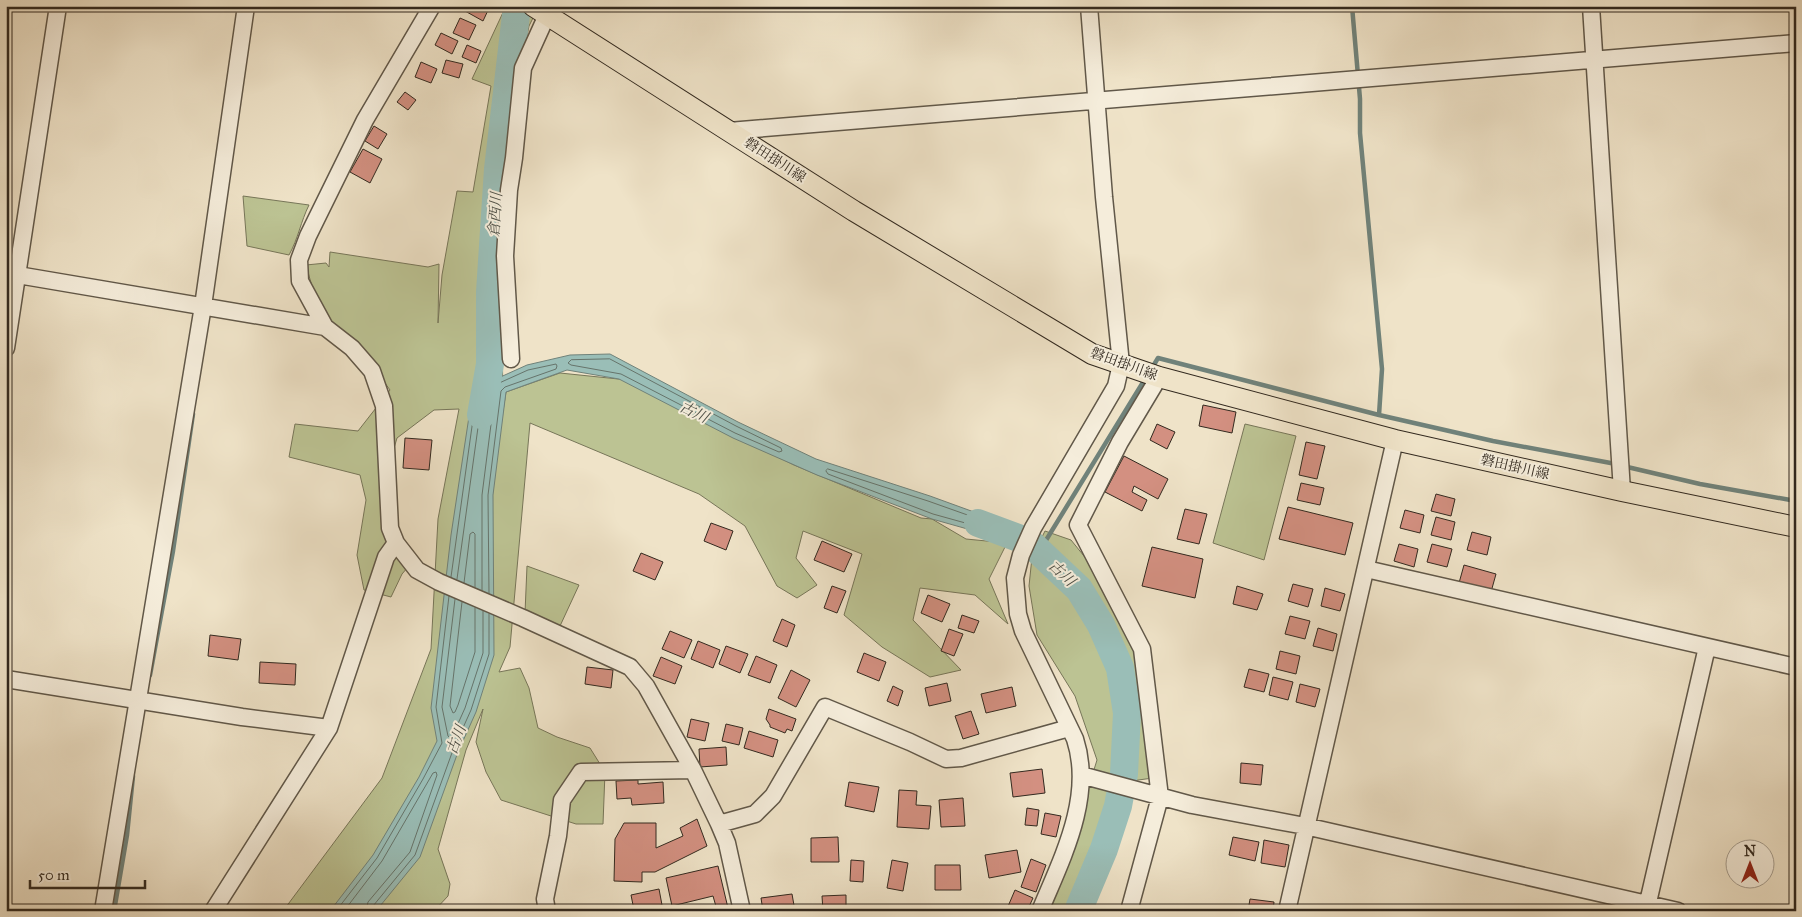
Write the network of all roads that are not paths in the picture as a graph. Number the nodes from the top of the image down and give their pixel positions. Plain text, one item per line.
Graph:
1 (58, 6) edge
2 (246, 6) edge
3 (432, 6) edge
4 (1089, 6) edge
5 (1591, 6) edge
6 (540, 11) edge
7 (1796, 43) edge
8 (1594, 58) junction
9 (1097, 100) junction
10 (729, 131) junction
11 (12, 274) edge
12 (203, 306) junction
13 (325, 327) junction
14 (6, 348) edge
15 (511, 359) dead end
16 (1121, 364) junction
17 (1159, 377) junction
18 (1395, 440) junction
19 (1622, 491) junction
20 (1796, 527) edge
21 (396, 543) junction
22 (1366, 568) junction
23 (1707, 647) junction
24 (1796, 667) edge
25 (6, 679) edge
26 (137, 699) junction
27 (328, 728) junction
28 (1069, 728) junction
29 (693, 770) junction
30 (1085, 776) junction
31 (1160, 797) junction
32 (719, 824) junction
33 (1305, 826) junction
34 (1647, 907) edge
35 (103, 911) edge
36 (213, 911) edge
37 (547, 911) edge
38 (742, 911) edge
39 (1040, 911) edge
40 (1130, 911) edge
41 (1287, 911) edge
42 (1678, 911) edge

1 - 11 street
2 - 12 street
3 - 13 street
4 - 9 street
5 - 8 street
6 - 10 main road, 磐田掛川線
6 - 15 street
7 - 8 street
8 - 9 street
8 - 19 street
9 - 10 street
9 - 16 street
10 - 16 main road, 磐田掛川線
11 - 12 street
11 - 14 street
12 - 13 street
12 - 26 street
13 - 21 street
16 - 17 main road, 磐田掛川線
16 - 28 street
17 - 18 main road, 磐田掛川線
17 - 31 street
18 - 19 main road, 磐田掛川線
18 - 22 street
19 - 20 main road, 磐田掛川線
21 - 27 street
21 - 29 street
22 - 23 street
22 - 33 street
23 - 24 street
23 - 34 street
25 - 26 street
26 - 27 street
26 - 35 street
27 - 36 street
28 - 30 street
28 - 32 street
29 - 32 street
29 - 37 street
30 - 31 street
30 - 39 street
31 - 33 street
31 - 40 street
32 - 38 street
33 - 34 street
33 - 41 street
34 - 42 street

